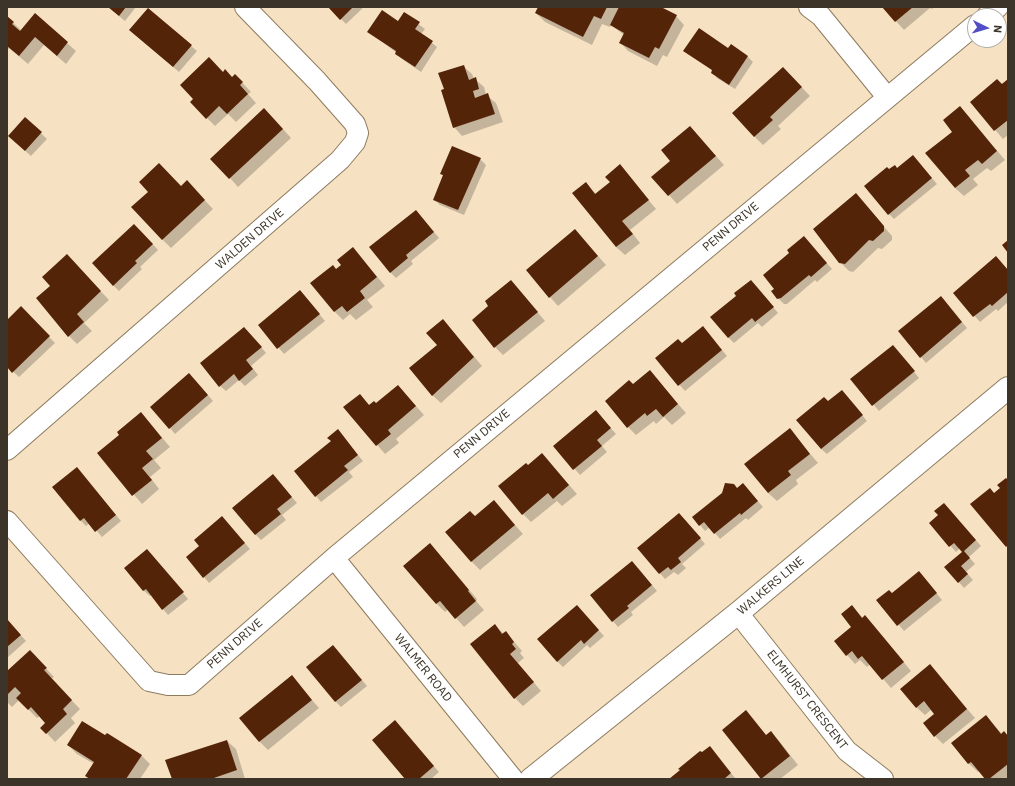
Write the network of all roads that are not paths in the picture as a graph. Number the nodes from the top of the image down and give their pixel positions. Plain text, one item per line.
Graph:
1 (246, 7) edge
2 (809, 7) edge
3 (967, 32) edge
4 (887, 97) junction
5 (1008, 388) edge
6 (7, 450) edge
7 (7, 521) edge
8 (334, 558) junction
9 (738, 613) junction
10 (513, 779) edge
11 (531, 779) edge
12 (883, 779) edge

1 - 6 street, WALDEN DRIVE
2 - 4 street
3 - 4 street, PENN DRIVE
4 - 8 street, PENN DRIVE
5 - 9 main road, WALKERS LINE
7 - 8 street, PENN DRIVE
8 - 10 street, WALMER ROAD
9 - 11 main road, WALKERS LINE
9 - 12 street, ELMHURST CRESCENT

